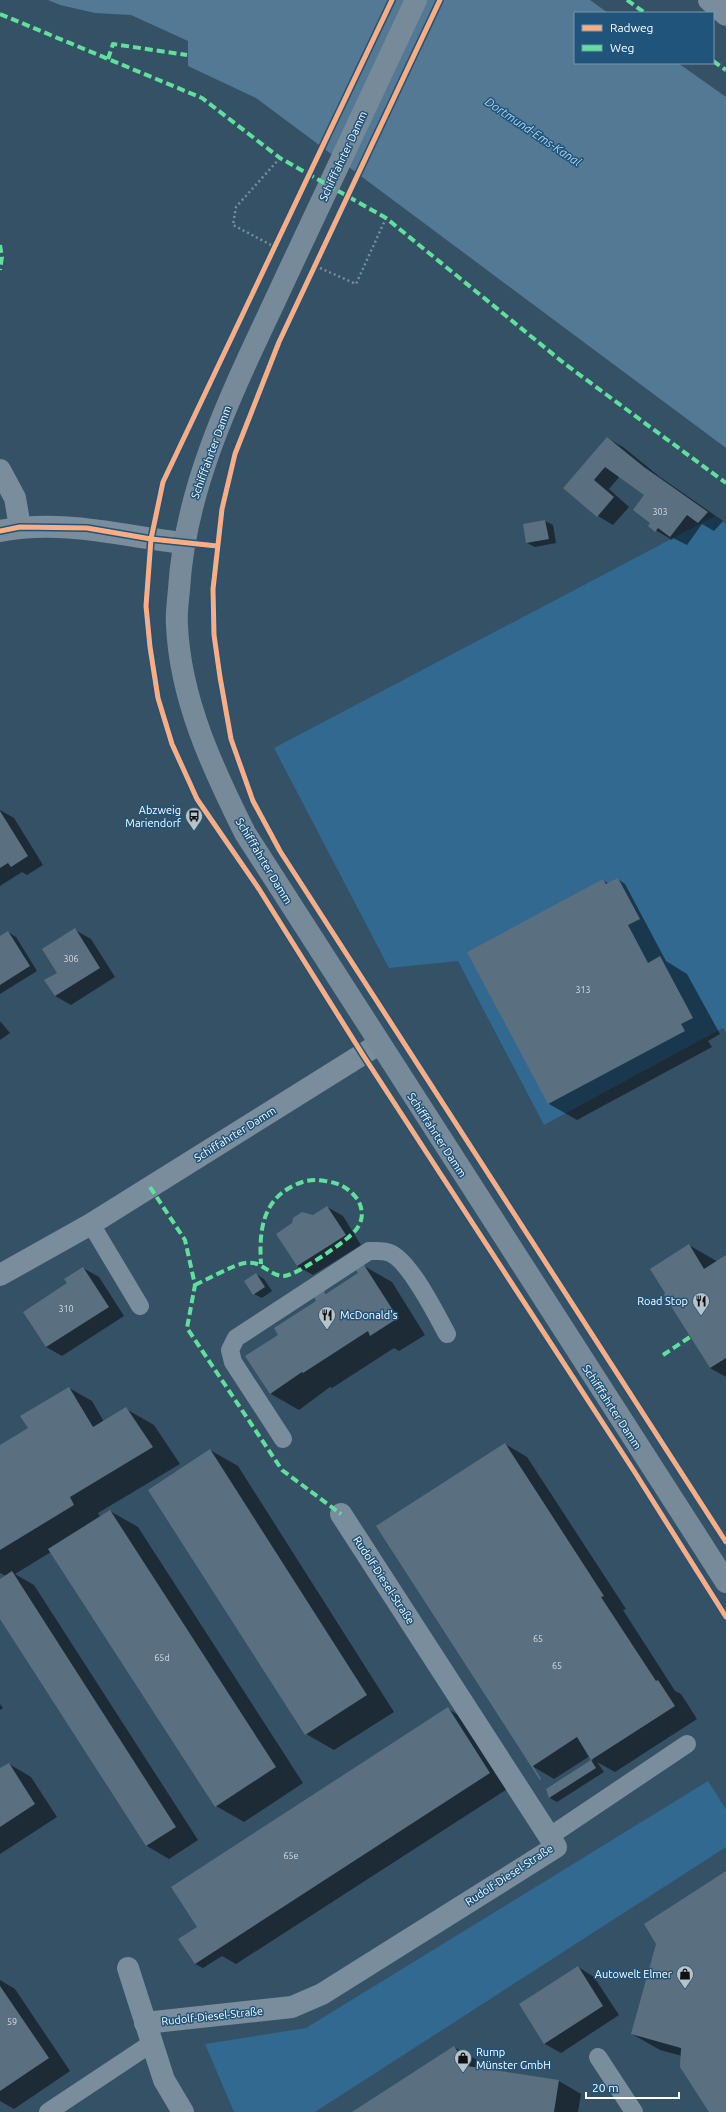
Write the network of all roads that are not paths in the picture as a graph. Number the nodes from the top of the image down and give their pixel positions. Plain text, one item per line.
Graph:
1 (416, 0) edge
2 (709, 0) edge
3 (726, 15) edge
4 (0, 470) edge
5 (10, 529) edge
6 (183, 543) junction
7 (379, 1044) junction
8 (90, 1224) junction
9 (0, 1275) edge
10 (140, 1306) dead end
11 (447, 1334) dead end
12 (283, 1439) dead end
13 (341, 1514) dead end
14 (726, 1582) edge
15 (687, 1744) dead end
16 (550, 1836) junction
17 (128, 1968) dead end
18 (145, 2023) junction
19 (152, 2043) junction
20 (598, 2057) dead end
21 (48, 2112) edge
22 (183, 2112) edge
23 (634, 2112) edge

1 - 6 main road, Schifffahrter Damm
2 - 3 street
4 - 5 street
5 - 6 street
6 - 7 main road, Schifffahrter Damm
7 - 8 street, Schiffahrter Damm
7 - 14 main road, Schifffahrter Damm
8 - 9 street, Schiffahrter Damm
8 - 10 lane
11 - 12 lane
13 - 16 street, Rudolf-Diesel-Straße
15 - 16 lane
16 - 18 street, Rudolf-Diesel-Straße
17 - 18 street, Rudolf-Diesel-Straße
18 - 19 street, Rudolf-Diesel-Straße
19 - 21 lane
19 - 22 street, Rudolf-Diesel-Straße
20 - 23 lane

